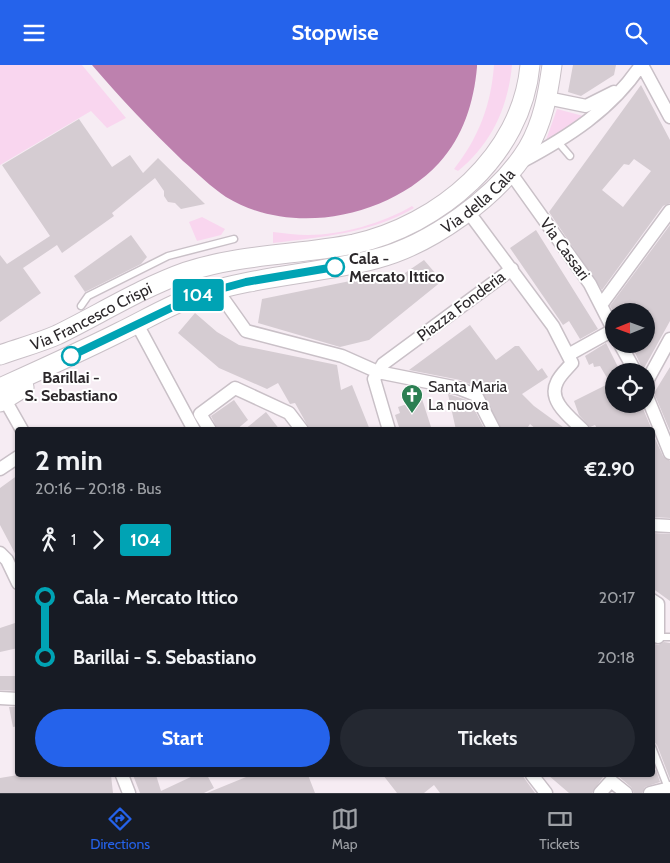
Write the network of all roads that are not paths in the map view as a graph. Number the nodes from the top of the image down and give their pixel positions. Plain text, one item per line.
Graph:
1 (530, 65) edge
2 (552, 65) edge
3 (642, 65) edge
4 (628, 85) junction
5 (547, 98) junction
6 (670, 117) edge
7 (558, 142) junction
8 (570, 156) dead end
9 (512, 169) junction
10 (467, 210) junction
11 (670, 211) edge
12 (234, 239) dead end
13 (208, 266) joint
14 (512, 269) junction
15 (217, 290) junction
16 (601, 305) junction
17 (81, 306) dead end
18 (605, 313) edge
19 (136, 324) junction
20 (56, 335) junction
21 (605, 335) edge
22 (670, 339) edge
23 (0, 355) edge
24 (568, 355) junction
25 (666, 358) edge
26 (0, 368) edge
27 (378, 372) junction
28 (655, 372) edge
29 (2, 397) edge
30 (654, 413) edge
31 (20, 427) edge
32 (192, 427) edge
33 (208, 427) edge
34 (300, 427) edge
35 (388, 427) edge
36 (492, 427) edge
37 (580, 427) edge
38 (670, 453) edge
39 (15, 459) edge
40 (0, 469) edge
41 (655, 525) edge
42 (670, 526) edge
43 (0, 553) edge
44 (15, 576) edge
45 (655, 602) edge
46 (660, 637) edge
47 (0, 698) edge
48 (15, 699) edge
49 (655, 754) edge
50 (123, 777) edge
51 (534, 777) edge
52 (610, 778) edge
53 (669, 788) edge
54 (129, 793) edge
55 (546, 793) edge
56 (600, 793) edge
57 (626, 793) edge
58 (650, 793) edge

1 - 13 main road, Via della Cala
2 - 5 main road, Via della Cala
3 - 4 street
3 - 6 street
4 - 5 street
4 - 7 street
5 - 9 main road, Via della Cala
7 - 8 lane
7 - 9 street
9 - 10 main road, Via della Cala
9 - 16 street, Via Cassari
10 - 14 street, Piazza Fonderia
10 - 15 main road, Via della Cala
11 - 16 street
12 - 17 lane
13 - 20 main road, Via Francesco Crispi
14 - 24 street
14 - 27 street, Piazza Fonderia
15 - 19 main road, Via Francesco Crispi
15 - 27 street
16 - 18 street, Via Cassari
19 - 29 main road, Via Francesco Crispi
19 - 32 street
20 - 23 main road, Via Francesco Crispi
20 - 26 main road
21 - 24 street
22 - 25 street
24 - 37 street
25 - 28 street
27 - 35 street
27 - 36 street
29 - 31 street
30 - 38 street
33 - 34 street
39 - 40 street
41 - 42 street
43 - 44 street
45 - 46 street
47 - 48 street
49 - 53 lane
50 - 54 street
51 - 55 street
52 - 56 street
52 - 57 street
53 - 58 street

